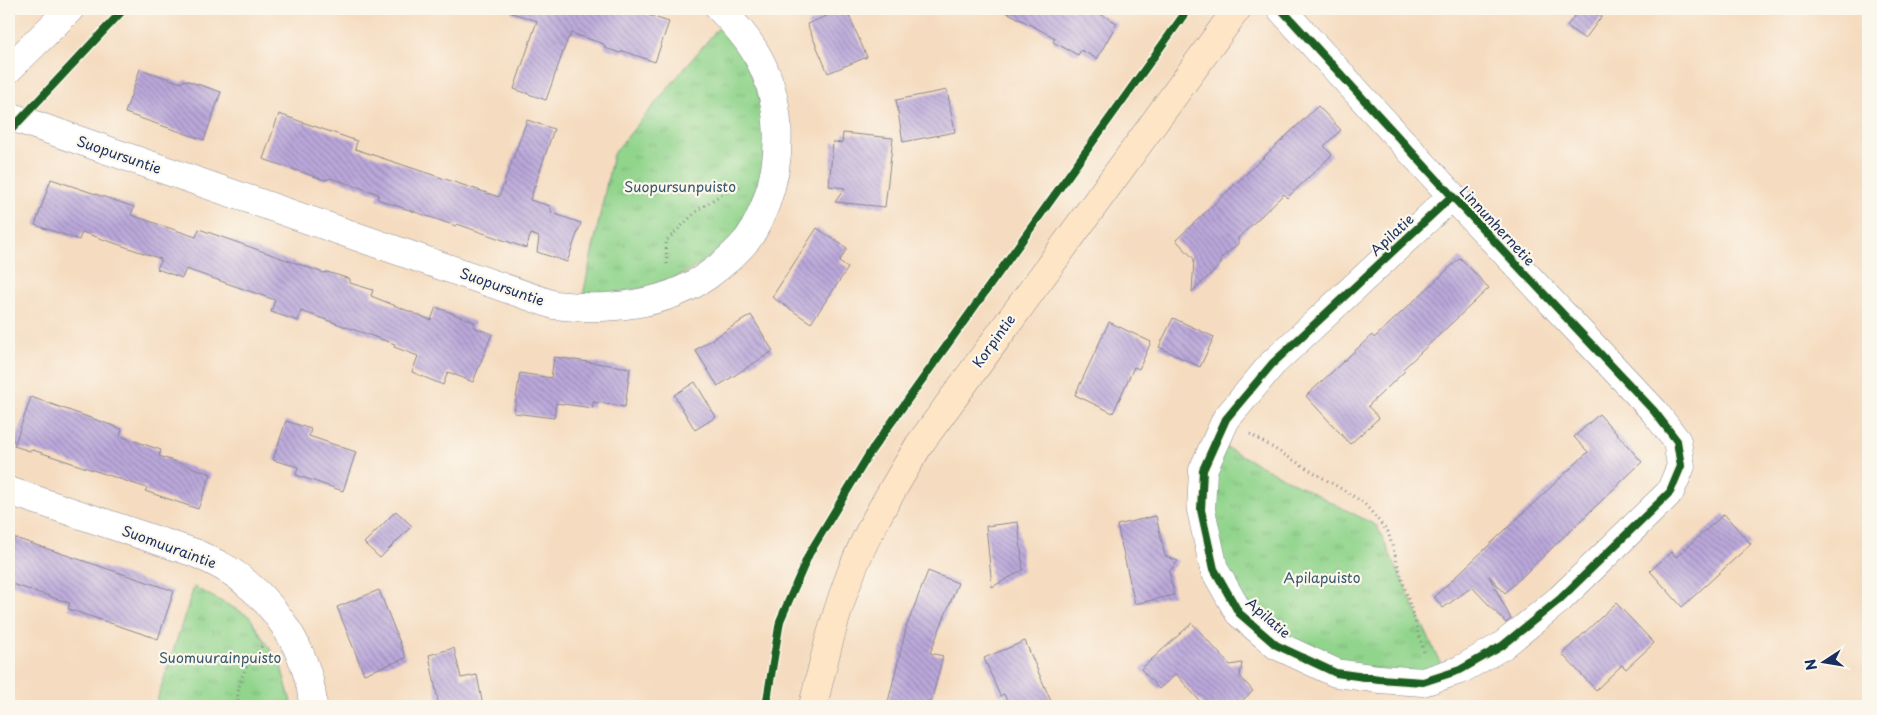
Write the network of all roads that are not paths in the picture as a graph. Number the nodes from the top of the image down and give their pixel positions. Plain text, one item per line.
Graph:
1 (70, 9) edge
2 (720, 9) edge
3 (1238, 9) edge
4 (1281, 9) edge
5 (9, 69) edge
6 (9, 116) edge
7 (1452, 196) junction
8 (1681, 466) joint
9 (9, 491) edge
10 (313, 706) edge
11 (813, 706) edge

1 - 5 street
2 - 6 street, Suopursuntie
3 - 11 street, Korpintie
4 - 7 street, Linnunhernetie
7 - 8 street, Linnunhernetie
7 - 8 street, Apilatie
9 - 10 street, Suomuuraintie

